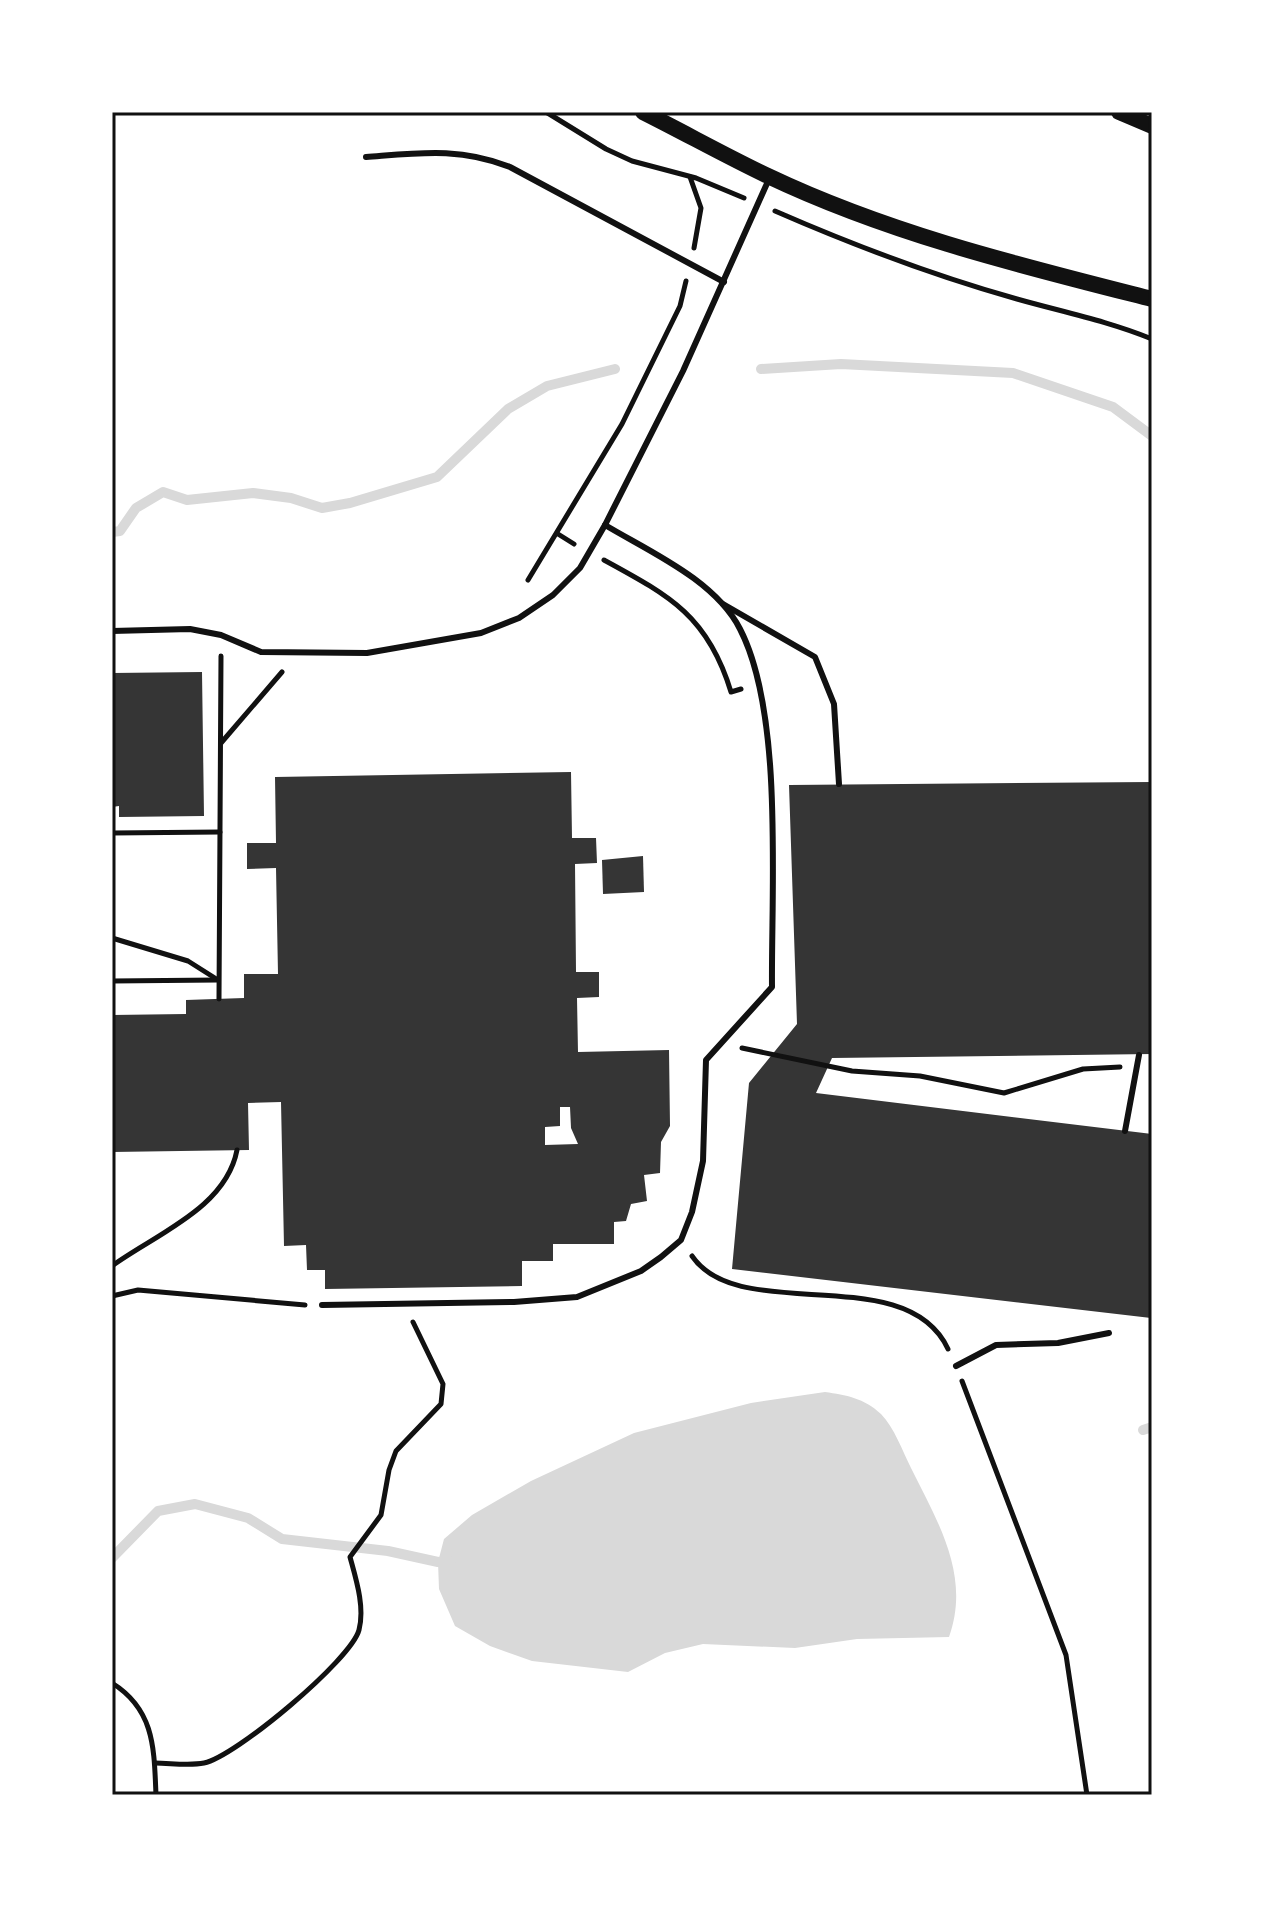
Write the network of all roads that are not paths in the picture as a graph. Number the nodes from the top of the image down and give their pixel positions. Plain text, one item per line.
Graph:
1 (643, 112) edge
2 (1119, 112) edge
3 (1152, 126) edge
4 (366, 157) dead end
5 (770, 177) junction
6 (724, 282) junction
7 (1152, 299) edge
8 (605, 525) junction
9 (716, 601) junction
10 (112, 631) edge
11 (839, 784) dead end
12 (1139, 1055) dead end
13 (1125, 1131) dead end
14 (322, 1305) road end
15 (1109, 1333) dead end
16 (956, 1366) road end

1 - 5 main road
2 - 3 main road
4 - 6 lane
5 - 6 lane
5 - 7 main road
6 - 8 lane
8 - 9 lane
8 - 10 lane
9 - 11 lane
9 - 14 lane
12 - 13 lane
15 - 16 lane

